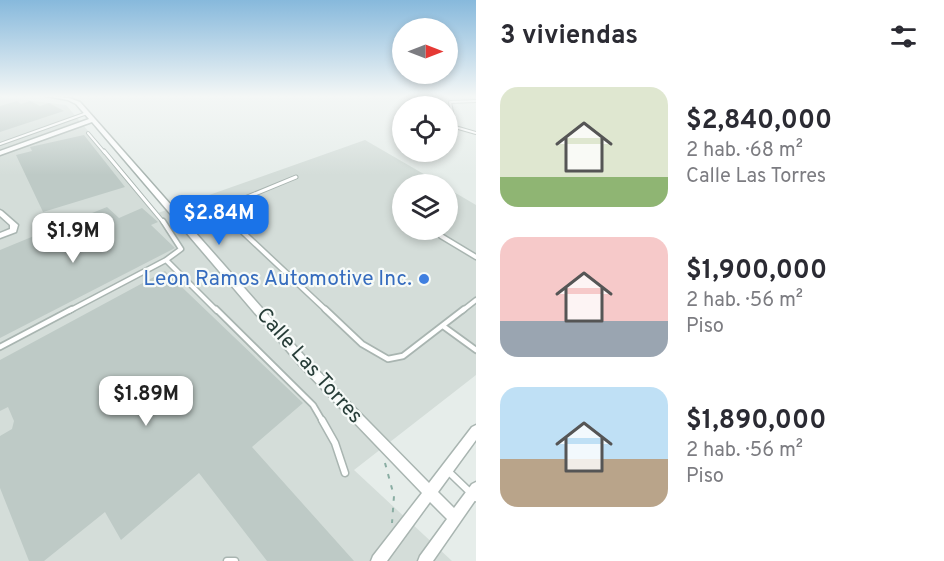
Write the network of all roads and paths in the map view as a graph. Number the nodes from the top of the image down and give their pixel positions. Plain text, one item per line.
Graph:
1 (70, 122) edge
2 (75, 122) edge
3 (95, 122) edge
4 (454, 122) edge
5 (88, 133) dead end
6 (476, 133) edge
7 (0, 144) edge
8 (0, 153) edge
9 (296, 177) dead end
10 (0, 212) edge
11 (0, 236) edge
12 (447, 240) edge
13 (476, 258) edge
14 (166, 260) junction
15 (476, 300) edge
16 (443, 326) junction
17 (0, 347) edge
18 (476, 350) edge
19 (476, 431) edge
20 (384, 459) dead end
21 (447, 470) junction
22 (345, 473) dead end
23 (429, 492) junction
24 (475, 494) edge
25 (455, 518) junction
26 (391, 528) dead end
27 (227, 561) edge
28 (236, 561) edge
29 (378, 561) edge
30 (425, 561) edge

1 - 7 lane
2 - 8 street
3 - 23 street, Calle Las Torres
4 - 6 lane
5 - 14 lane
9 - 16 lane
10 - 11 street
12 - 13 lane
14 - 17 lane
14 - 22 lane
15 - 16 lane
16 - 18 lane
19 - 21 street
20 - 26 path
21 - 23 street
21 - 24 lane
23 - 25 street, Calle Las Torres
23 - 29 street
24 - 25 street
25 - 30 street
27 - 28 lane

